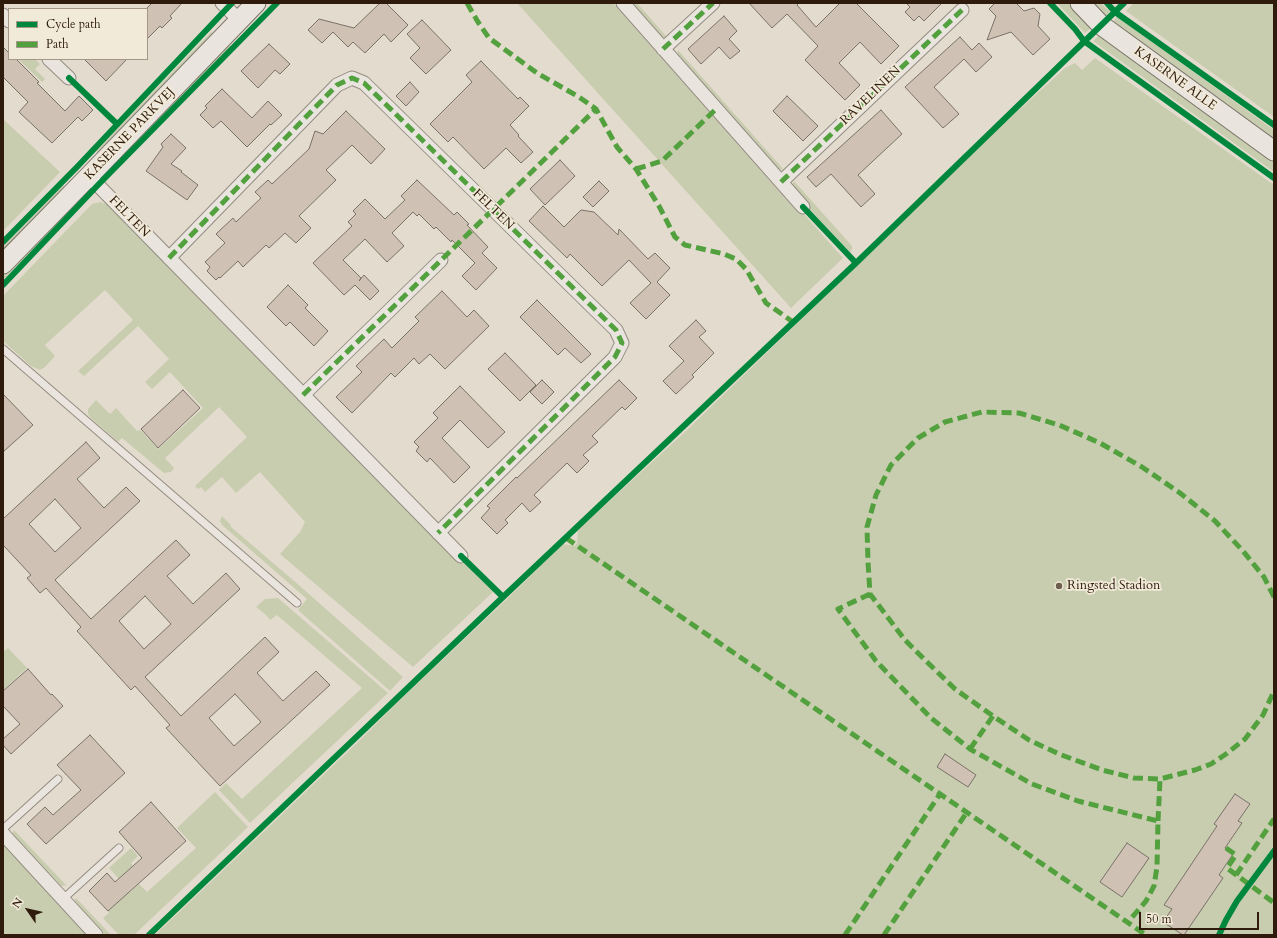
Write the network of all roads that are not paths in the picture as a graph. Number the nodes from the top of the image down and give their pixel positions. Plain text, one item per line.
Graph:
1 (222, 3) edge
2 (256, 3) edge
3 (623, 3) edge
4 (712, 3) edge
5 (1080, 3) edge
6 (962, 10) dead end
7 (239, 20) junction
8 (663, 49) junction
9 (50, 60) edge
10 (69, 78) dead end
11 (1274, 151) edge
12 (89, 176) junction
13 (781, 182) junction
14 (803, 207) dead end
15 (169, 258) junction
16 (441, 260) dead end
17 (3, 264) edge
18 (3, 349) edge
19 (303, 395) junction
20 (438, 533) junction
21 (461, 556) dead end
22 (297, 603) dead end
23 (58, 779) dead end
24 (3, 829) edge
25 (3, 834) edge
26 (118, 848) dead end
27 (63, 899) junction
28 (96, 935) edge

1 - 7 street
2 - 7 street, KASERNE PARKVEJ
3 - 8 street
4 - 8 street
5 - 11 street, KASERNE ALLE
6 - 13 street, RAVELINEN
7 - 12 street, KASERNE PARKVEJ
8 - 13 street
9 - 10 street
12 - 15 street, FELTEN
12 - 17 street, KASERNE PARKVEJ
13 - 14 street
15 - 19 street, FELTEN
15 - 20 street, FELTEN
16 - 19 street
18 - 22 lane
19 - 20 street, FELTEN
20 - 21 street, FELTEN
23 - 24 lane
25 - 27 street
26 - 27 lane
27 - 28 street

